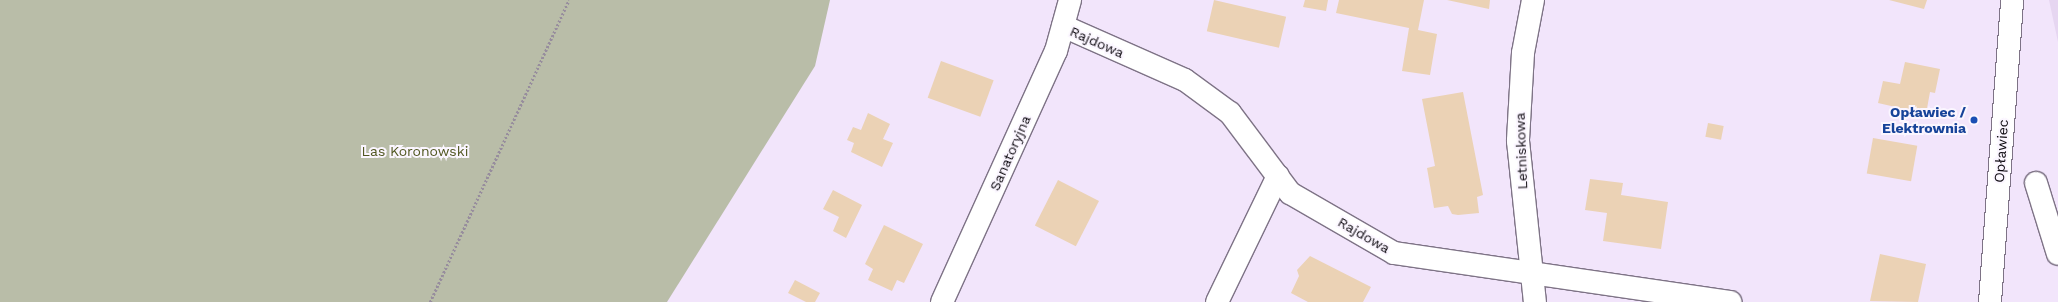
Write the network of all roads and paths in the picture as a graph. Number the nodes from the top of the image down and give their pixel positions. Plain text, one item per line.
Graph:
1 (569, 0) edge
2 (1070, 0) edge
3 (1533, 0) edge
4 (2012, 0) edge
5 (1062, 26) junction
6 (1278, 176) junction
7 (2036, 183) dead end
8 (2058, 254) edge
9 (1532, 275) junction
10 (430, 302) edge
11 (942, 302) edge
12 (1217, 302) edge
13 (1535, 302) edge
14 (1730, 302) edge
15 (1990, 302) edge

1 - 10 path
2 - 5 street, Sanatoryjna
3 - 9 street, Letniskowa
4 - 15 street, Opławiec
5 - 6 street, Rajdowa
5 - 11 street, Sanatoryjna
6 - 9 street, Rajdowa
6 - 12 street
7 - 8 street
9 - 13 street, Letniskowa
9 - 14 street, Rajdowa

